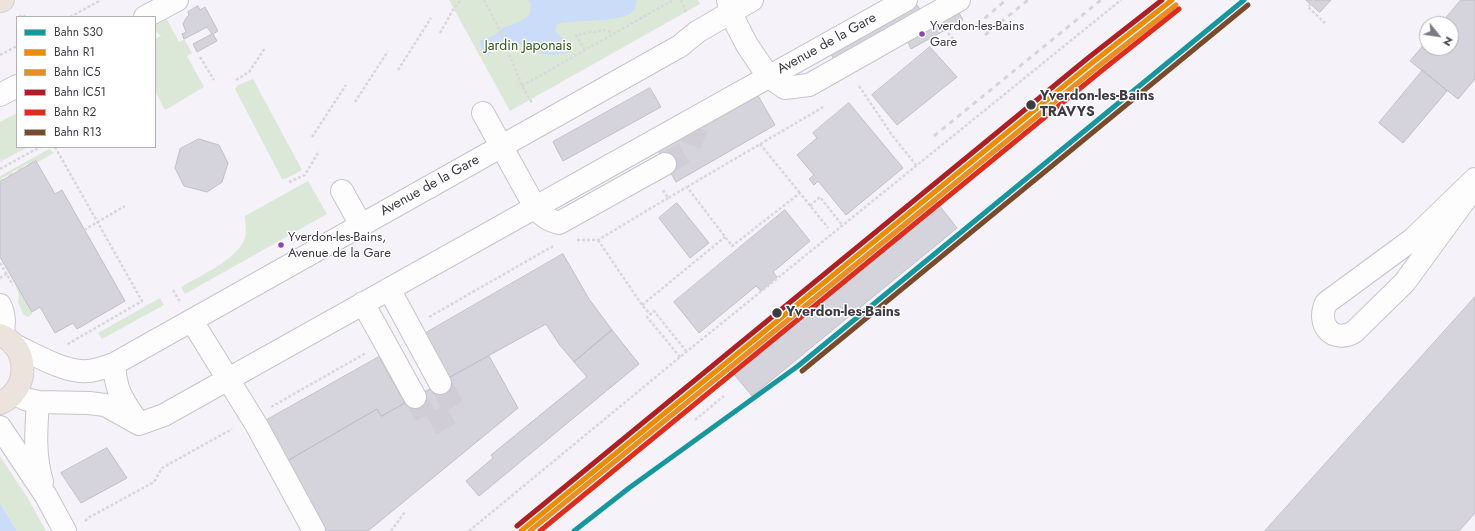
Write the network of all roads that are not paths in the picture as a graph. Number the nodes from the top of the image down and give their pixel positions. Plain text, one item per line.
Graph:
1 (3, 0) edge
2 (177, 0) edge
3 (752, 0) edge
4 (906, 0) edge
5 (959, 0) edge
6 (0, 1) edge
7 (729, 6) edge
8 (147, 16) edge
9 (768, 76) junction
10 (16, 87) edge
11 (0, 95) edge
12 (484, 113) dead end
13 (501, 146) junction
14 (658, 168) tunnel mouth
15 (1475, 179) edge
16 (1475, 186) edge
17 (342, 192) dead end
18 (535, 207) junction
19 (361, 225) junction
20 (389, 289) junction
21 (363, 304) junction
22 (0, 305) edge
23 (192, 321) junction
24 (6, 338) edge
25 (114, 364) junction
26 (228, 379) junction
27 (440, 383) tunnel mouth
28 (7, 398) edge
29 (415, 398) tunnel mouth
30 (38, 402) junction
31 (139, 424) junction
32 (0, 427) edge
33 (46, 496) junction
34 (75, 529) edge
35 (314, 531) edge

1 - 6 main road
2 - 8 street
3 - 7 street, Avenue de la Gare
4 - 9 street, Avenue de la Gare
5 - 9 street, Avenue de la Gare
7 - 9 street, Avenue de la Gare
7 - 13 street, Avenue de la Gare
9 - 18 street, Avenue de la Gare
10 - 11 street
12 - 13 street
13 - 18 street
13 - 19 street, Avenue de la Gare
14 - 18 street
15 - 16 street
17 - 19 street
18 - 20 street, Avenue de la Gare
19 - 23 street, Avenue de la Gare
20 - 21 street, Avenue de la Gare
20 - 27 street
21 - 26 street, Avenue de la Gare
21 - 29 street
22 - 24 street
23 - 25 street, Avenue de la Gare
23 - 26 street
24 - 25 street, Avenue de la Gare
24 - 28 main road
25 - 31 street
26 - 31 street, Avenue de la Gare
26 - 35 street
28 - 30 street
30 - 31 street
30 - 33 street
32 - 33 street
33 - 34 street

